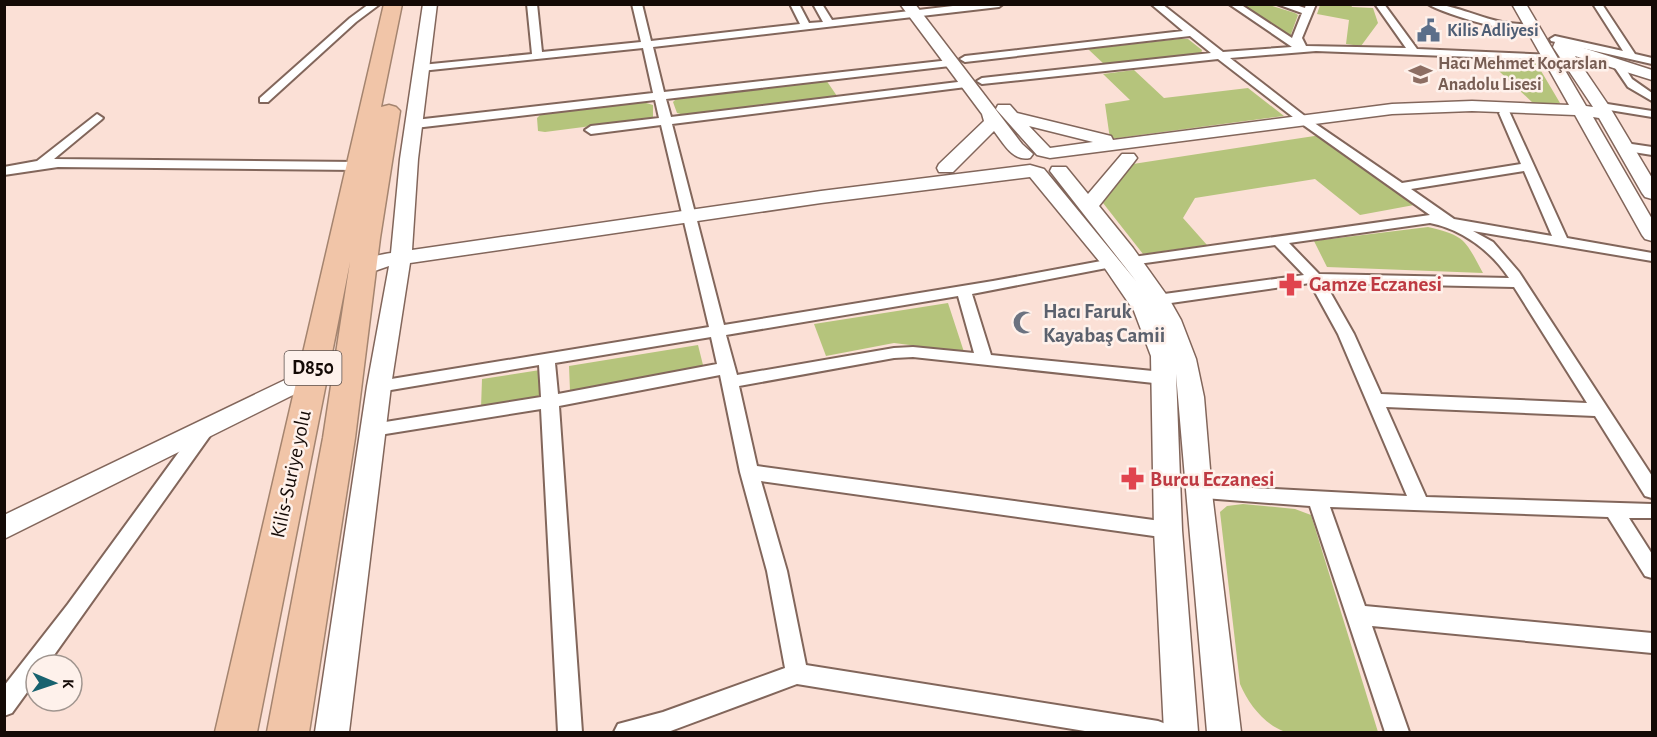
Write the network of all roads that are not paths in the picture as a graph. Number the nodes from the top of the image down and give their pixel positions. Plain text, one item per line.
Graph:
1 (376, 4) edge
2 (393, 4) edge
3 (408, 4) edge
4 (430, 4) edge
5 (532, 4) edge
6 (637, 4) edge
7 (794, 4) edge
8 (817, 4) edge
9 (999, 4) edge
10 (1155, 4) edge
11 (1233, 4) edge
12 (1281, 4) edge
13 (1378, 4) edge
14 (1432, 4) edge
15 (1520, 4) edge
16 (1537, 4) edge
17 (1597, 4) edge
18 (1309, 8) edge
19 (918, 9) edge
20 (829, 24) junction
21 (806, 27) junction
22 (1534, 29) junction
23 (1193, 33) junction
24 (646, 45) junction
25 (1303, 49) junction
26 (1559, 50) junction
27 (1413, 51) junction
28 (537, 56) junction
29 (1223, 56) junction
30 (1091, 57) junction
31 (957, 61) junction
32 (1653, 61) edge
33 (1623, 64) junction
34 (421, 68) junction
35 (1653, 75) edge
36 (830, 77) junction
37 (1653, 81) edge
38 (974, 83) junction
39 (659, 96) junction
40 (1653, 98) edge
41 (844, 99) junction
42 (264, 100) dead end
43 (1505, 113) junction
44 (990, 114) junction
45 (1605, 114) junction
46 (1653, 114) edge
47 (1010, 116) junction
48 (1583, 116) junction
49 (97, 118) dead end
50 (665, 120) junction
51 (415, 124) junction
52 (1313, 125) junction
53 (591, 130) dead end
54 (1625, 147) junction
55 (1653, 150) edge
56 (1128, 151) junction
57 (1041, 162) junction
58 (41, 164) junction
59 (357, 166) junction
60 (1528, 167) junction
61 (946, 168) junction
62 (4, 171) edge
63 (1401, 187) junction
64 (1653, 193) edge
65 (1088, 206) junction
66 (687, 211) junction
67 (1449, 222) junction
68 (1653, 235) edge
69 (367, 238) junction
70 (1278, 240) junction
71 (1562, 242) junction
72 (402, 251) junction
73 (1653, 257) edge
74 (1121, 262) junction
75 (363, 269) junction
76 (1315, 278) junction
77 (1519, 283) junction
78 (964, 291) junction
79 (1157, 300) junction
80 (718, 332) junction
81 (546, 359) junction
82 (984, 360) junction
83 (312, 375) junction
84 (728, 375) junction
85 (1163, 378) junction
86 (379, 386) junction
87 (1373, 400) junction
88 (549, 402) junction
89 (1601, 410) junction
90 (206, 428) junction
91 (373, 430) junction
92 (749, 472) junction
93 (1653, 491) edge
94 (1198, 492) junction
95 (1317, 497) junction
96 (1420, 504) junction
97 (1613, 509) junction
98 (1653, 511) edge
99 (4, 528) edge
100 (1168, 530) junction
101 (1653, 570) edge
102 (1358, 615) junction
103 (1653, 643) edge
104 (797, 674) junction
105 (4, 705) edge
106 (664, 728) edge
107 (236, 732) edge
108 (288, 732) edge
109 (332, 732) edge
110 (570, 732) edge
111 (626, 732) edge
112 (1158, 732) edge
113 (1181, 732) edge
114 (1224, 732) edge
115 (1398, 732) edge

1 - 42 street
2 - 59 highway, Kilis-Suriye yolu / D850
3 - 69 highway, D850
4 - 34 street
5 - 28 street
6 - 24 street
7 - 21 street
8 - 20 street
9 - 19 street
10 - 23 street
11 - 25 street
12 - 18 street
13 - 27 street
14 - 22 street
15 - 22 street
16 - 26 street
17 - 33 street
18 - 25 street
19 - 20 street
19 - 31 street
20 - 21 street
21 - 24 street
22 - 26 street
23 - 29 street
23 - 30 street
24 - 28 street
24 - 39 street
25 - 27 street
25 - 29 street
26 - 27 street
26 - 33 street
26 - 33 street
26 - 45 street
26 - 48 street
28 - 34 street
29 - 30 street
29 - 52 street
30 - 31 street
30 - 38 street
31 - 36 street
31 - 38 street
32 - 33 street
33 - 35 street
33 - 37 street
33 - 40 street
34 - 51 street
36 - 39 street
36 - 41 street
38 - 41 street
38 - 44 street
38 - 47 street
39 - 50 street
39 - 51 street
41 - 50 street
43 - 48 street
43 - 52 street
43 - 60 street
44 - 57 street
44 - 61 street
45 - 46 street
45 - 48 street
45 - 54 street
47 - 56 street
47 - 57 street
48 - 52 street
48 - 68 street
49 - 58 street
50 - 53 street
50 - 66 street
51 - 72 street
52 - 56 street
52 - 63 street
54 - 55 street
54 - 64 street
56 - 57 street
56 - 65 street
57 - 61 street
57 - 65 street
57 - 66 street
57 - 74 street
58 - 59 street
58 - 62 street
59 - 83 highway, Kilis-Suriye yolu / D850
60 - 63 street
60 - 71 street
61 - 66 street
63 - 67 street
65 - 74 street
66 - 72 street
66 - 80 street
67 - 70 street
67 - 71 street
67 - 77 street
69 - 72 street
69 - 75 highway, D850
70 - 74 street
70 - 76 street
71 - 73 street
72 - 75 street
72 - 86 street
74 - 78 street
74 - 79 street
74 - 85 street
75 - 108 highway, D850
76 - 77 street
76 - 79 street
76 - 87 street
77 - 89 street
78 - 80 street
78 - 82 street
79 - 94 street
80 - 81 street
80 - 84 street
81 - 86 street
81 - 88 street
82 - 84 street
82 - 85 street
83 - 90 street
83 - 107 highway, Kilis-Suriye yolu / D850
84 - 88 street
84 - 92 street
85 - 100 street
86 - 91 street
87 - 89 street
87 - 96 street
88 - 91 street
88 - 110 street
89 - 93 street
90 - 99 street
90 - 105 street
91 - 109 street
92 - 100 street
92 - 104 street
94 - 95 street
94 - 114 street
95 - 96 street
95 - 102 street
96 - 97 street
97 - 98 street
97 - 101 street
100 - 113 street
102 - 103 street
102 - 115 street
104 - 106 street
104 - 112 street
106 - 111 street

